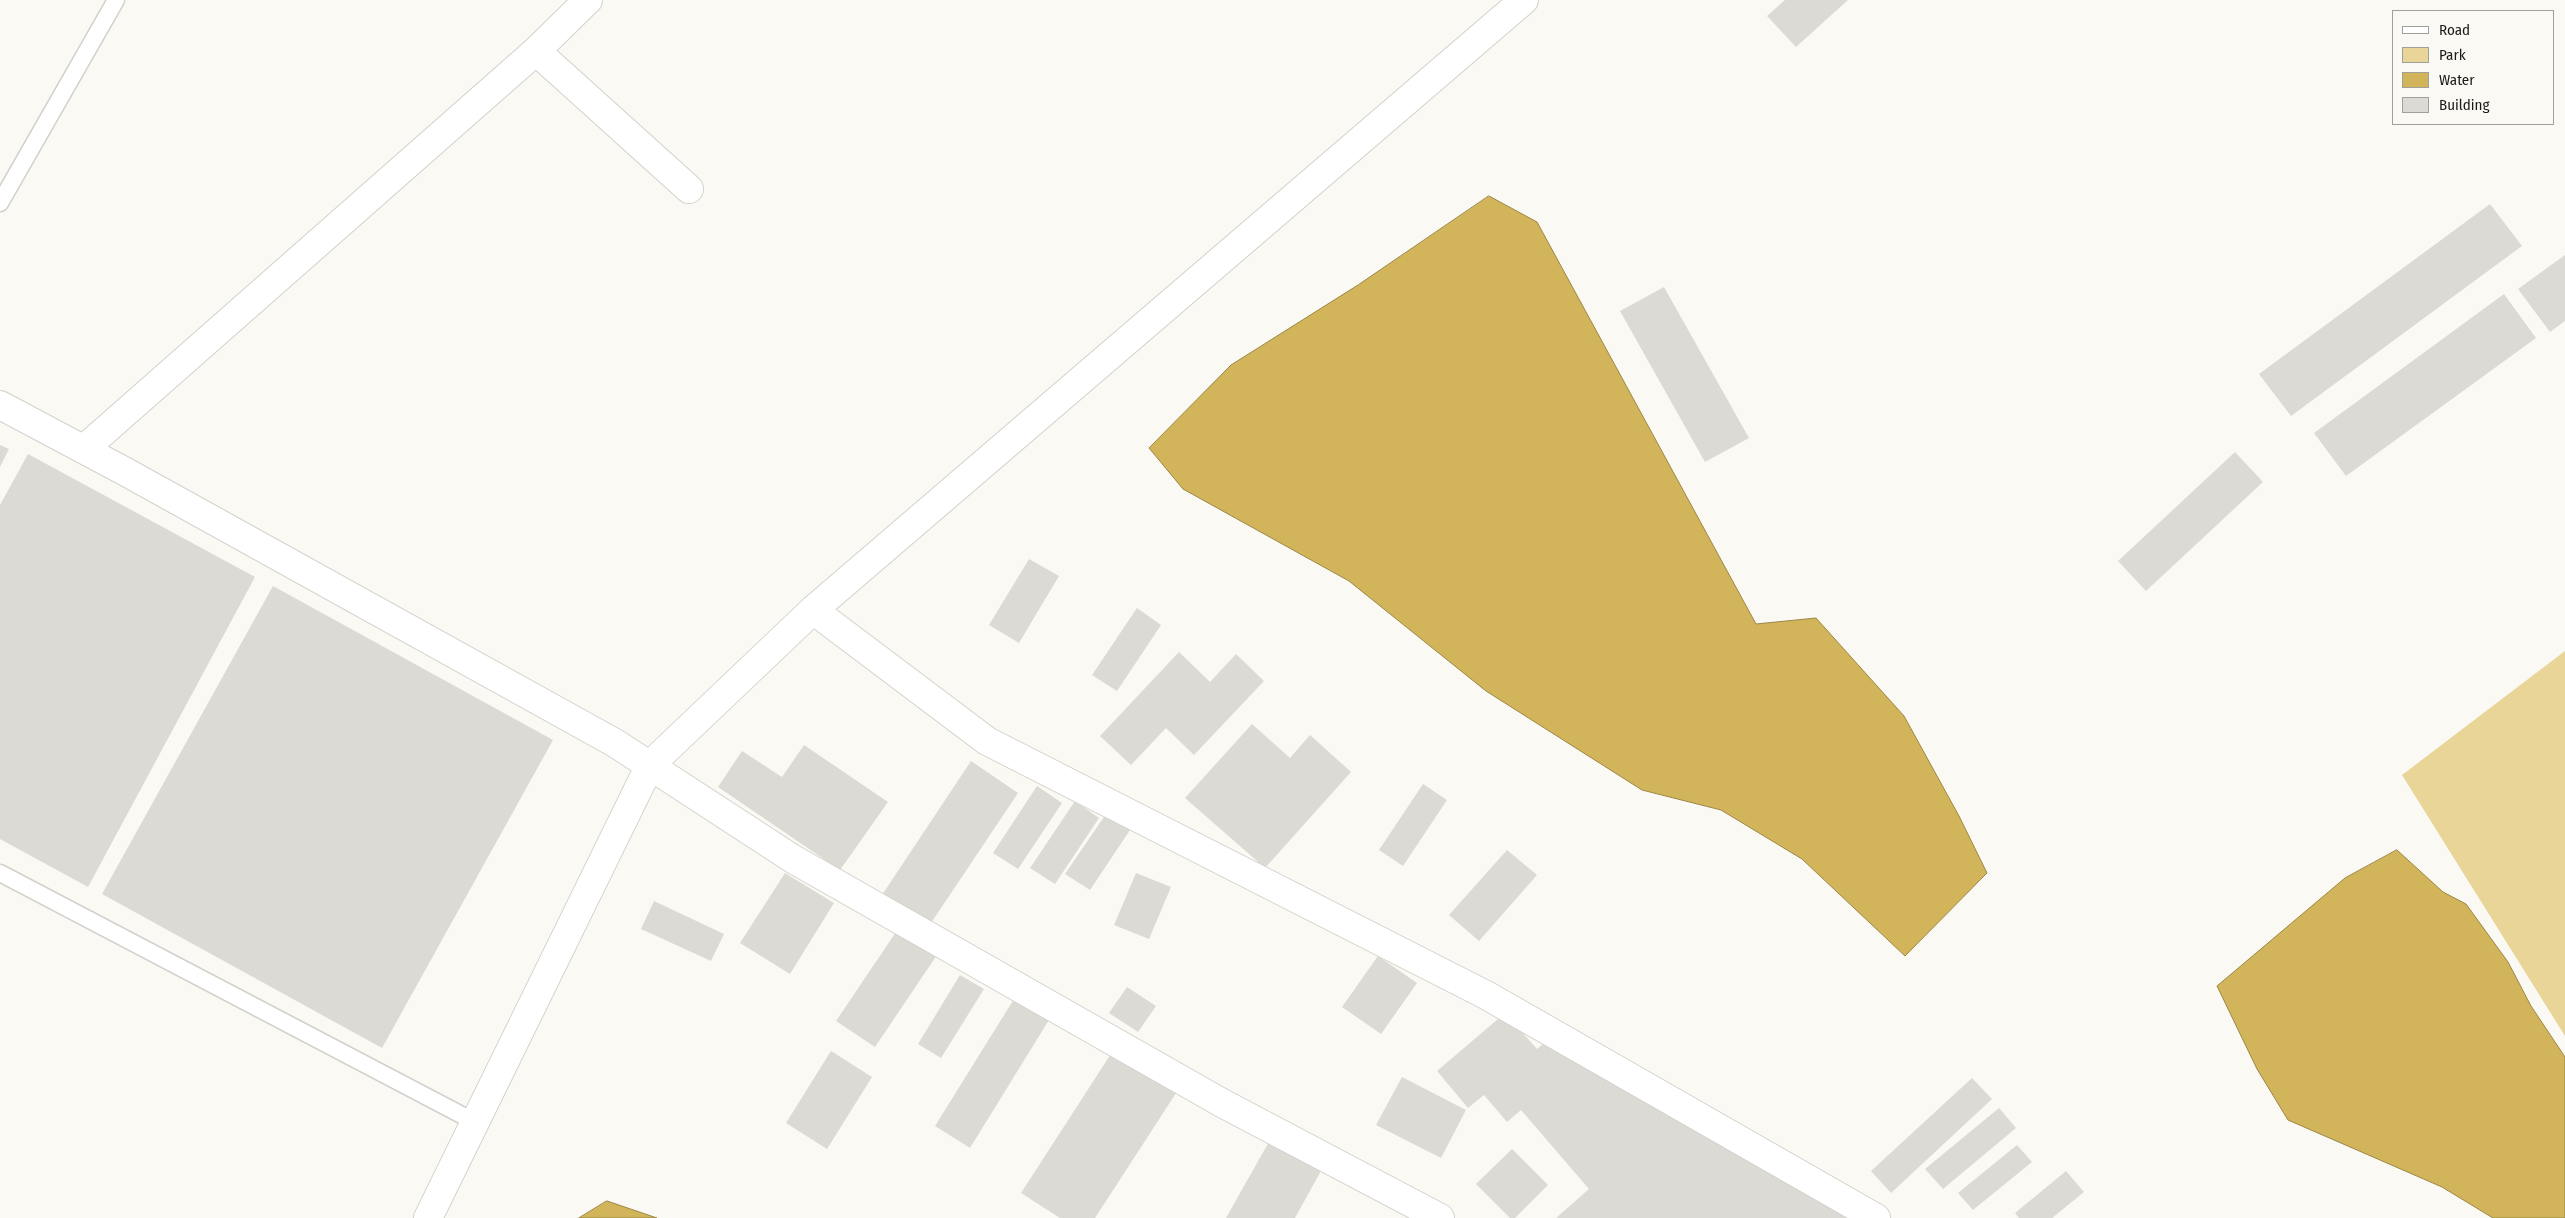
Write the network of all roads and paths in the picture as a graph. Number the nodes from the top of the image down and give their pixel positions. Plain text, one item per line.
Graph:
1 (116, 0) edge
2 (588, 0) edge
3 (1524, 0) edge
4 (536, 51) junction
5 (689, 189) dead end
6 (0, 203) edge
7 (0, 404) edge
8 (84, 449) junction
9 (813, 610) junction
10 (650, 765) junction
11 (0, 874) edge
12 (475, 1122) junction
13 (428, 1218) edge
14 (1440, 1218) edge
15 (1876, 1218) edge

1 - 6 lane
2 - 4 street
3 - 9 street
4 - 5 street
4 - 8 street
7 - 8 street
8 - 10 street
9 - 10 street
9 - 15 street
10 - 12 street
10 - 14 street
11 - 12 lane
12 - 13 street

